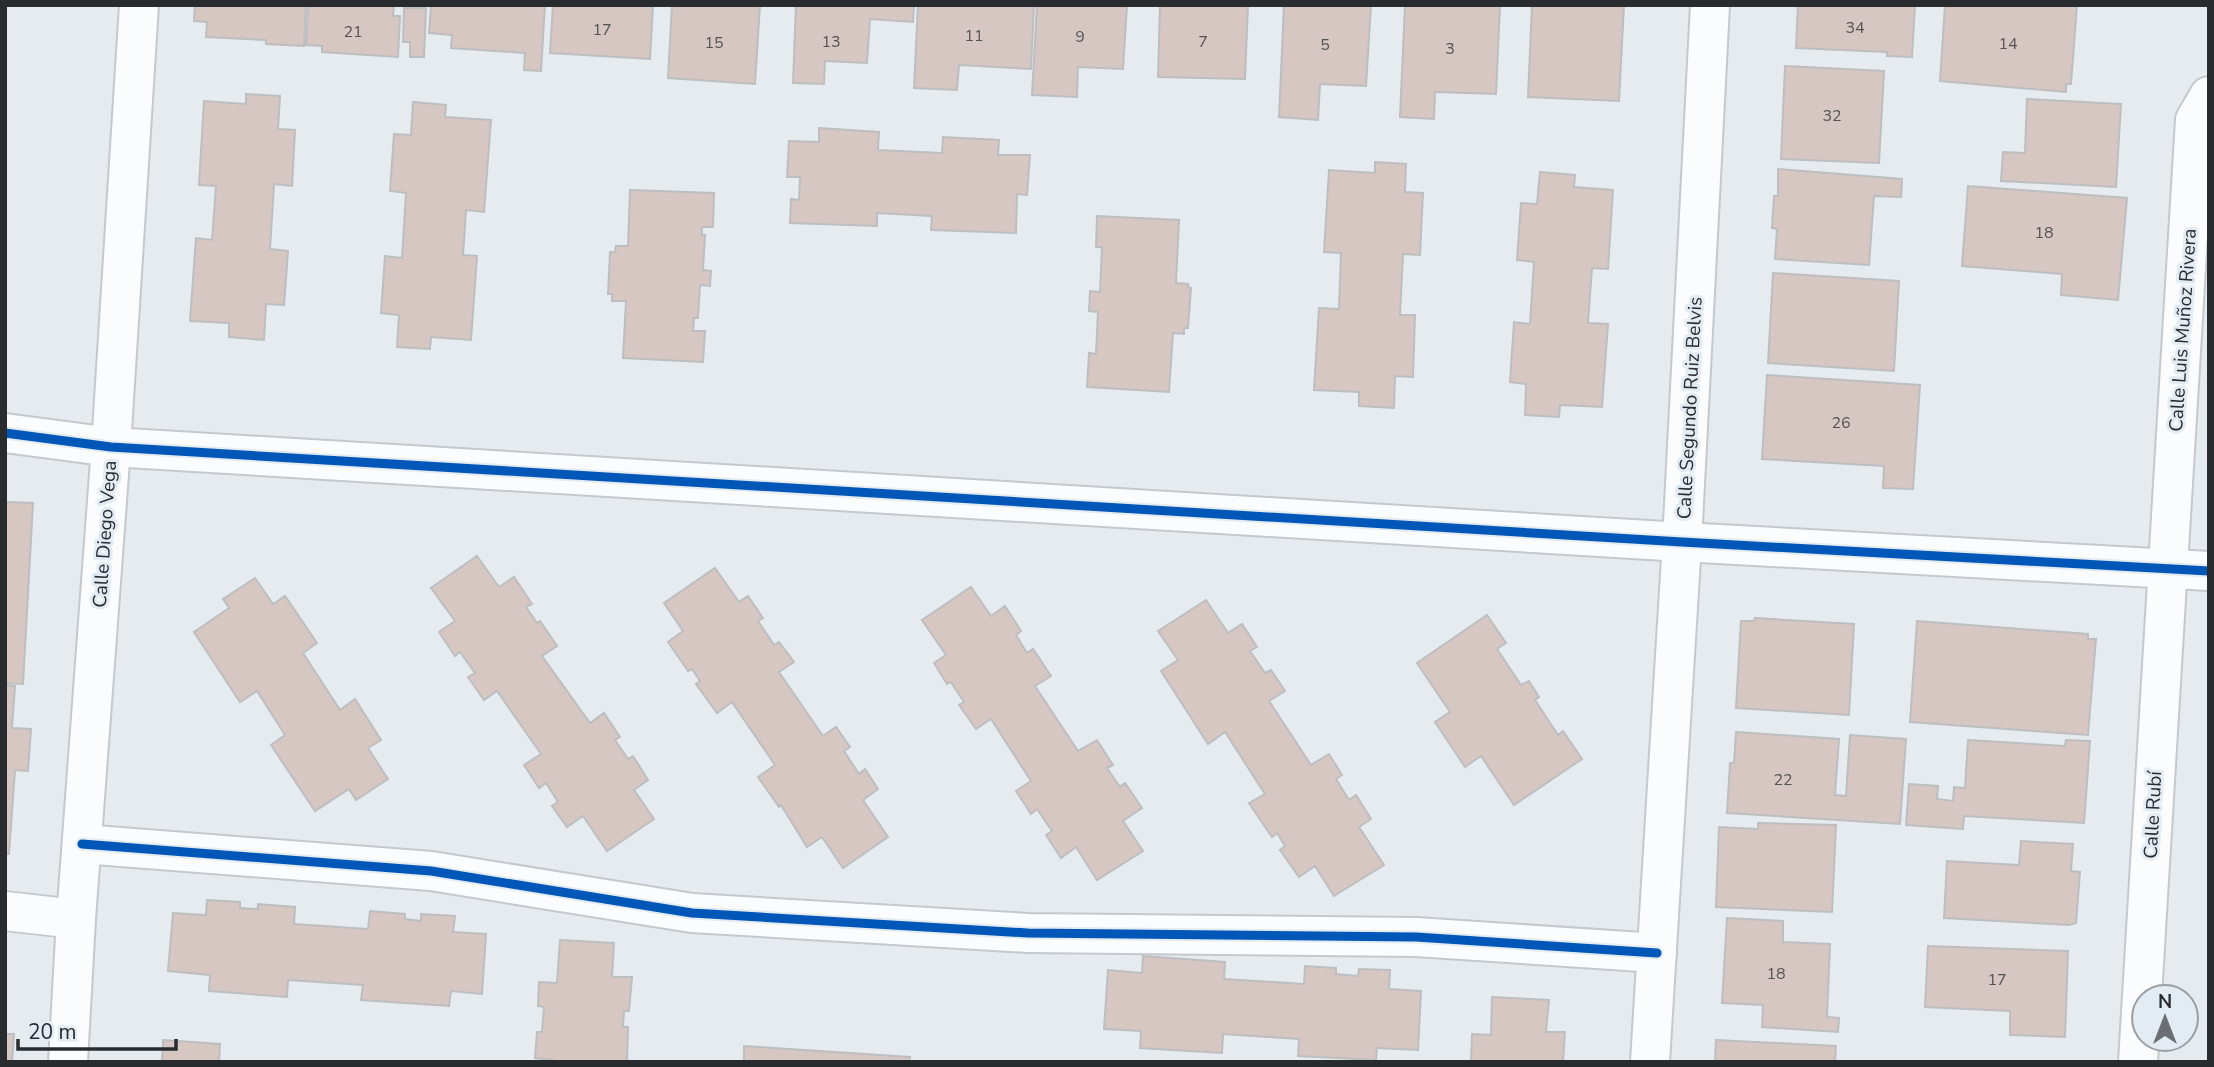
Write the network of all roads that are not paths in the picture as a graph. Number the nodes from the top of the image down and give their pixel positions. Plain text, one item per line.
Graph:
1 (139, 5) edge
2 (1710, 5) edge
3 (2209, 96) edge
4 (5, 433) edge
5 (111, 447) junction
6 (1682, 542) junction
7 (2166, 568) junction
8 (2209, 571) edge
9 (82, 844) junction
10 (5, 911) edge
11 (76, 919) junction
12 (1657, 953) junction
13 (68, 1062) edge
14 (1650, 1062) edge
15 (2138, 1062) edge

1 - 5 street, Calle Diego Vega
2 - 6 street, Calle Segundo Ruiz Belvis
3 - 7 street, Calle Luis Muñoz Rivera
4 - 5 street
5 - 6 street
5 - 9 street, Calle Diego Vega
6 - 7 street
6 - 12 street, Calle Segundo Ruiz Belvis
7 - 8 street
7 - 15 street, Calle Rubí
9 - 11 street, Calle Diego Vega
9 - 12 street
10 - 11 street
11 - 13 street, Calle Diego Vega
12 - 14 street, Calle Segundo Ruiz Belvis

